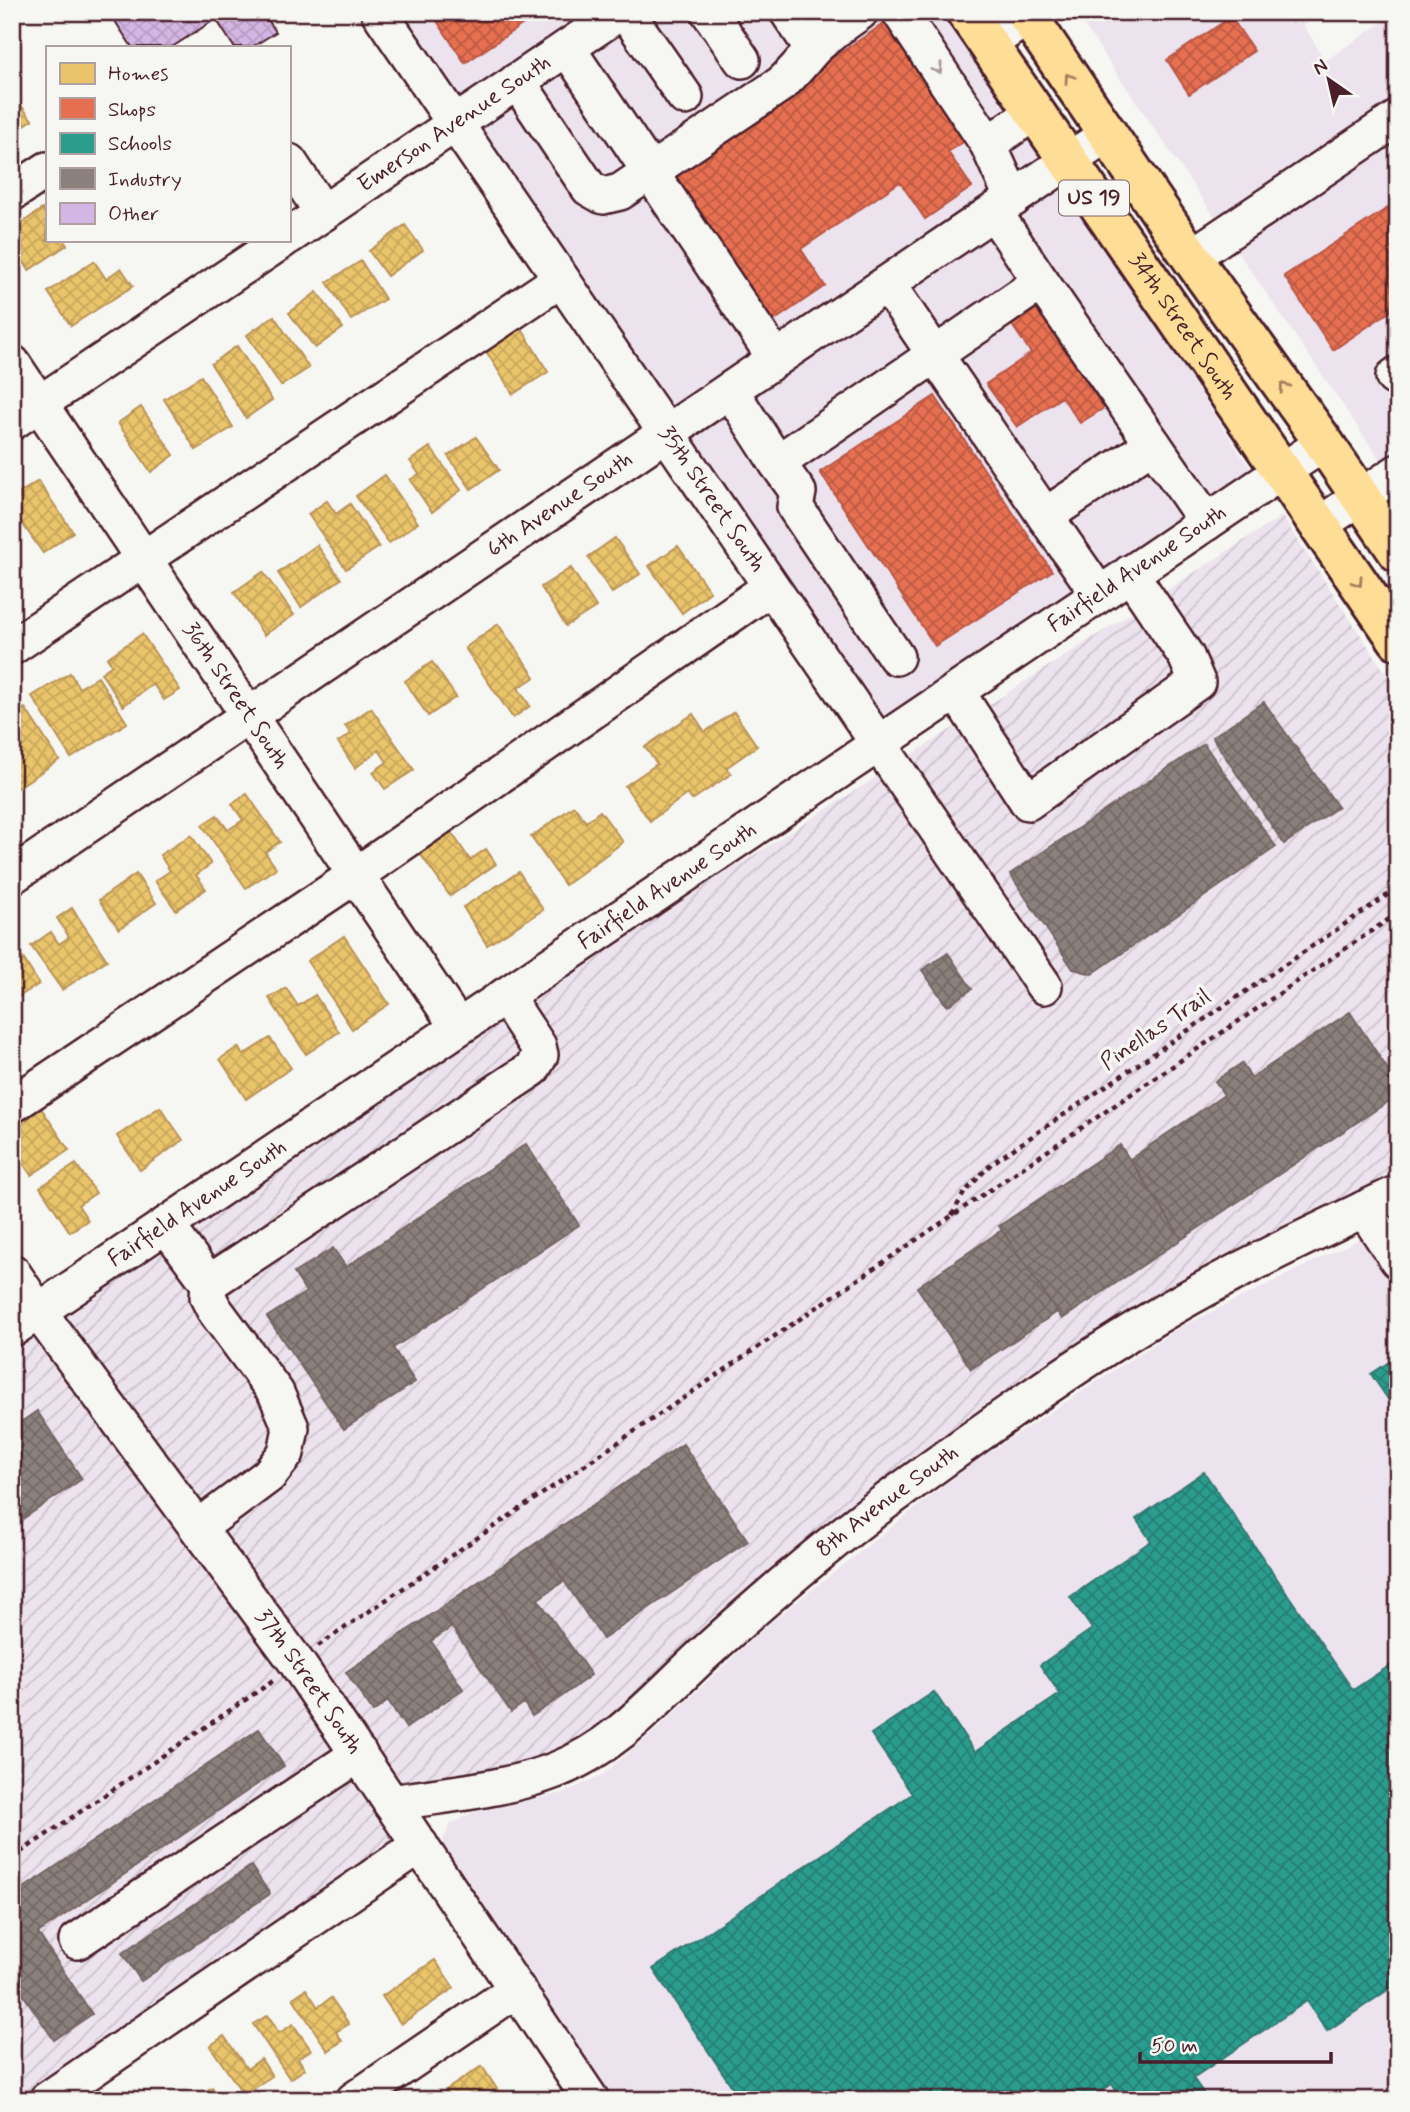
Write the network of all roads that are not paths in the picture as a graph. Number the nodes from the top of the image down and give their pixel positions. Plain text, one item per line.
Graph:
1 (379, 12) edge
2 (620, 12) edge
3 (626, 12) edge
4 (709, 12) edge
5 (788, 12) edge
6 (860, 12) edge
7 (900, 12) edge
8 (967, 12) edge
9 (1029, 14) edge
10 (988, 44) junction
11 (567, 48) junction
12 (813, 49) junction
13 (742, 60) dead end
14 (517, 82) junction
15 (685, 97) dead end
16 (1035, 112) junction
17 (1398, 118) edge
18 (455, 124) junction
19 (1108, 134) junction
20 (988, 144) junction
21 (1068, 161) junction
22 (290, 163) edge
23 (46, 171) edge
24 (650, 172) junction
25 (12, 194) edge
26 (1003, 205) junction
27 (323, 212) junction
28 (290, 235) edge
29 (280, 242) edge
30 (1191, 257) junction
31 (561, 279) junction
32 (1041, 282) junction
33 (887, 284) junction
34 (936, 356) junction
35 (776, 359) junction
36 (12, 363) edge
37 (730, 390) junction
38 (26, 413) edge
39 (666, 433) junction
40 (1324, 443) junction
41 (1153, 444) junction
42 (777, 463) junction
43 (1283, 470) junction
44 (1398, 472) edge
45 (1360, 498) junction
46 (1045, 516) junction
47 (1207, 522) junction
48 (1319, 525) junction
49 (1398, 552) edge
50 (143, 558) junction
51 (1130, 573) junction
52 (771, 587) junction
53 (1099, 594) junction
54 (1398, 640) edge
55 (12, 647) edge
56 (896, 657) dead end
57 (956, 691) junction
58 (249, 715) junction
59 (878, 743) junction
60 (356, 875) junction
61 (12, 876) edge
62 (1044, 986) dead end
63 (505, 996) junction
64 (458, 1027) junction
65 (12, 1105) edge
66 (1398, 1193) edge
67 (1364, 1209) junction
68 (166, 1225) junction
69 (1398, 1259) edge
70 (12, 1272) edge
71 (209, 1283) junction
72 (25, 1320) edge
73 (198, 1528) junction
74 (359, 1754) junction
75 (391, 1803) junction
76 (420, 1845) junction
77 (77, 1941) dead end
78 (517, 1989) junction
79 (47, 2100) edge
80 (354, 2100) edge
81 (591, 2100) edge

1 - 18 street, 35th Street South
2 - 11 street, Emerson Avenue South
3 - 15 street
4 - 13 street
5 - 12 street
6 - 12 street
7 -> 20 street
8 - 10 highway, 34th Street South / US 19
9 - 10 street
19 -> 9 highway, 34th Street South / US 19
10 - 16 highway, 34th Street South / US 19
11 - 14 street, Emerson Avenue South
11 - 24 street
12 - 24 street
14 - 18 street, Emerson Avenue South
14 - 24 street
16 - 20 street
16 - 21 highway, 34th Street South / US 19
17 - 30 street
18 - 27 street, Emerson Avenue South
18 - 31 street, 35th Street South
19 - 21 street, 6th Avenue South
19 - 30 highway, 34th Street South / US 19
20 - 26 street
21 - 26 street, 6th Avenue South
21 - 43 highway, 34th Street South / US 19
22 - 27 street
23 - 25 street
24 - 35 street
26 - 32 street
26 - 33 street, 6th Avenue South
27 - 28 street, Emerson Avenue South
29 - 38 street
40 -> 30 highway, 34th Street South / US 19
31 - 39 street, 35th Street South
31 - 50 street
32 - 34 street
32 - 41 street
33 - 34 street
33 - 35 street, 6th Avenue South
34 - 42 street
34 - 46 street
35 - 37 street, 6th Avenue South
36 - 38 street, 36th Street South
37 - 39 street, 6th Avenue South
37 - 42 street
38 - 50 street, 36th Street South
39 - 52 street, 35th Street South
39 - 58 street, 6th Avenue South
40 - 43 street, Fairfield Avenue South
40 - 45 highway, 34th Street South / US 19
41 - 46 street
41 - 47 street
42 - 56 street
43 - 47 street, Fairfield Avenue South
43 - 48 highway, 34th Street South / US 19
44 - 45 street
45 - 48 street
45 - 49 highway, 34th Street South / US 19
46 - 53 street
47 - 51 street, Fairfield Avenue South
48 -> 54 highway, 34th Street South / US 19
50 - 55 street
50 - 58 street, 36th Street South
51 - 53 street, Fairfield Avenue South
51 - 57 street
52 - 59 street, 35th Street South
52 - 60 street
53 - 57 street, Fairfield Avenue South
57 - 59 street, Fairfield Avenue South
58 - 60 street, 36th Street South
58 - 61 street, 6th Avenue South
59 - 62 street, 35th Street South
59 - 63 street, Fairfield Avenue South
60 - 64 street, 36th Street South
60 - 65 street
63 - 64 street, Fairfield Avenue South
63 - 71 street
64 - 68 street, Fairfield Avenue South
66 - 67 street, 8th Avenue South
67 - 69 street
67 - 75 street, 8th Avenue South
68 - 71 street
68 - 72 street, Fairfield Avenue South
70 - 72 street, 37th Street South
71 - 73 street
72 - 73 street, 37th Street South
73 - 74 street, 37th Street South
74 - 75 street, 37th Street South
74 - 77 street
75 - 76 street, 37th Street South
76 - 78 street, 37th Street South
76 - 79 street
78 - 80 street
78 - 81 street, 37th Street South

